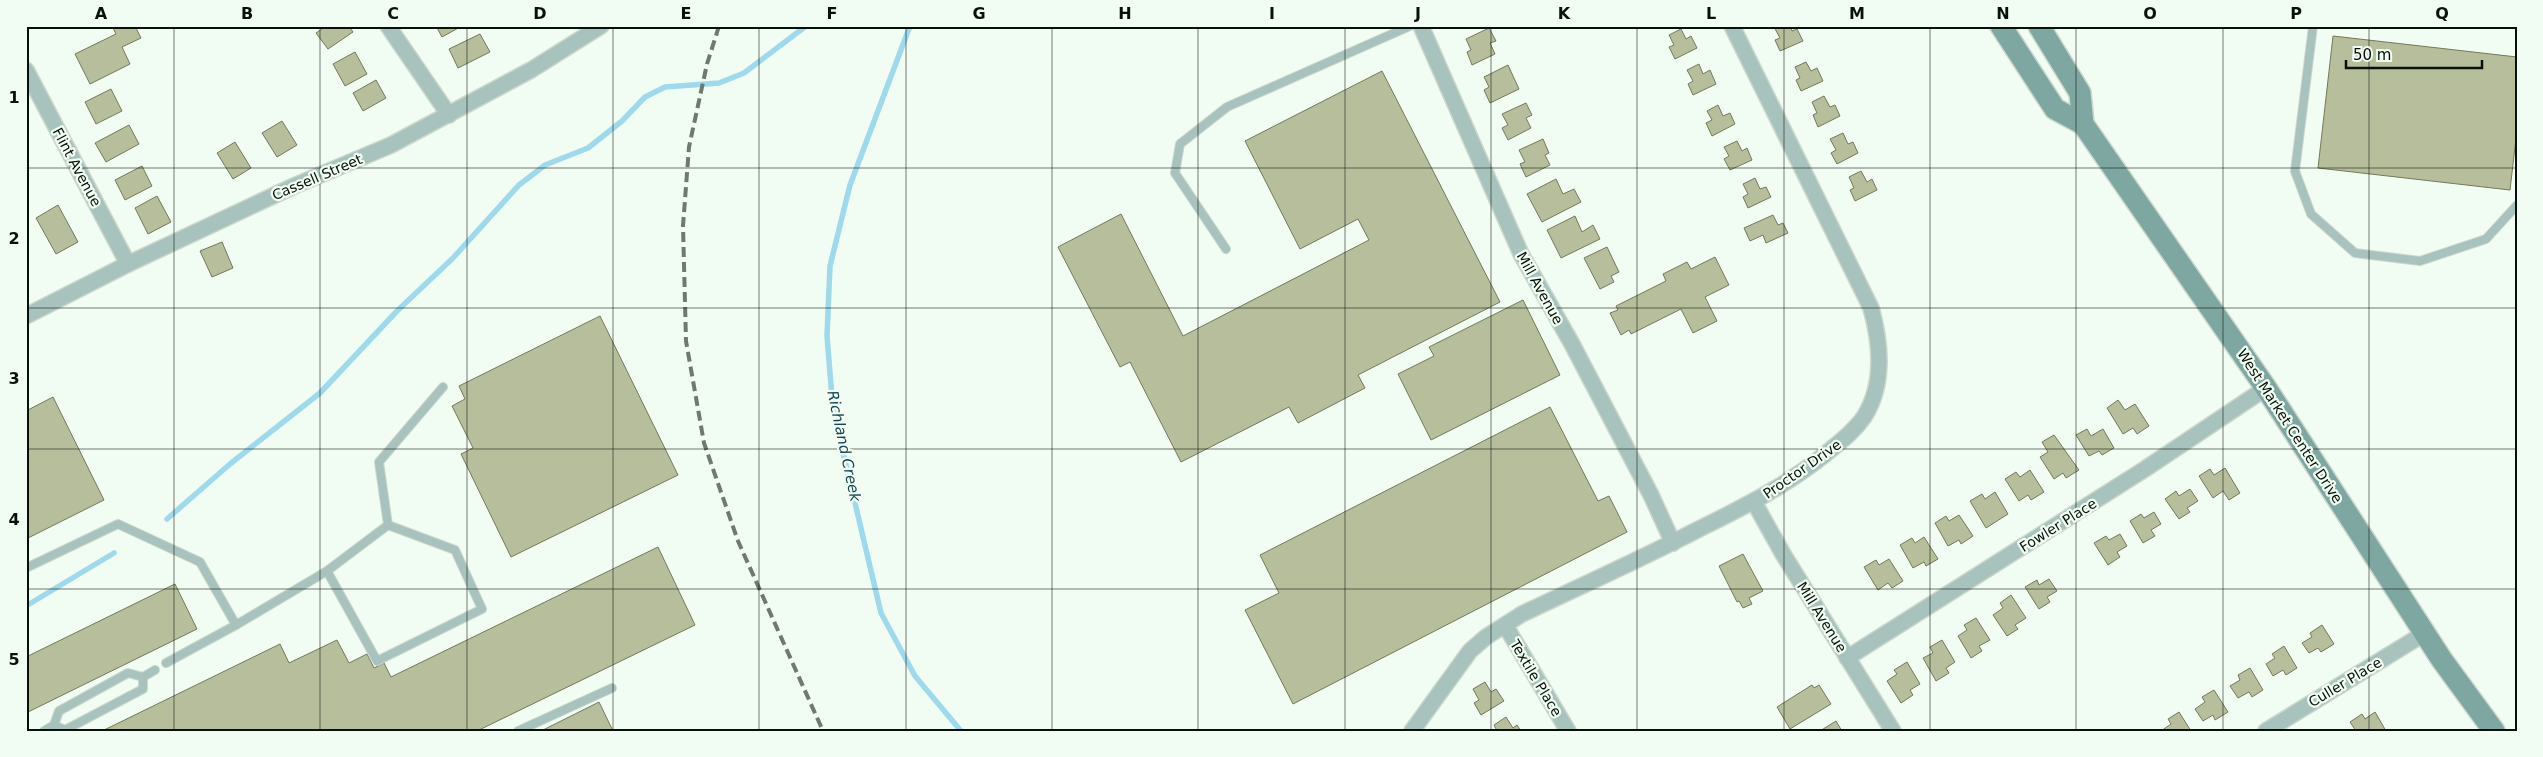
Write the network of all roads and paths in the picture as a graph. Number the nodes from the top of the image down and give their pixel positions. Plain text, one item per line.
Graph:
1 (388, 26) edge
2 (601, 26) edge
3 (1410, 26) edge
4 (1421, 26) edge
5 (1732, 26) edge
6 (2001, 26) edge
7 (2040, 26) edge
8 (2312, 26) edge
9 (26, 70) edge
10 (449, 115) junction
11 (2083, 124) junction
12 (2517, 205) edge
13 (1226, 249) dead end
14 (128, 264) junction
15 (26, 316) edge
16 (443, 386) dead end
17 (2266, 388) junction
18 (1754, 502) junction
19 (388, 525) junction
20 (1673, 543) junction
21 (26, 568) edge
22 (327, 572) junction
23 (236, 625) junction
24 (1505, 625) junction
25 (2425, 633) junction
26 (1847, 658) junction
27 (166, 663) dead end
28 (155, 670) dead end
29 (143, 677) junction
30 (612, 688) dead end
31 (54, 725) junction
32 (44, 731) edge
33 (518, 731) edge
34 (1412, 731) edge
35 (1568, 731) edge
36 (1893, 731) edge
37 (2266, 731) edge
38 (2494, 731) edge

1 - 10 street
2 - 10 street, Cassell Street
3 - 13 lane
4 - 20 street, Mill Avenue
5 - 18 street, Proctor Drive
6 - 11 main road, West Market Center Drive
7 - 11 main road, West Market Center Drive
8 - 12 lane
9 - 14 street, Flint Avenue
10 - 14 street, Cassell Street
11 - 17 main road, West Market Center Drive
14 - 15 street, Cassell Street
16 - 19 lane
17 - 25 main road, West Market Center Drive
17 - 26 street, Fowler Place
18 - 20 street, Proctor Drive
18 - 26 street, Mill Avenue
19 - 22 lane
19 - 22 lane
20 - 24 street, Proctor Drive
21 - 23 lane
22 - 23 lane
23 - 27 lane
24 - 34 street, Proctor Drive
24 - 35 street, Textile Place
25 - 37 street, Culler Place
25 - 38 main road, West Market Center Drive
26 - 36 street, Mill Avenue
28 - 29 lane
29 - 31 lane
29 - 31 lane
30 - 33 lane
31 - 32 lane

